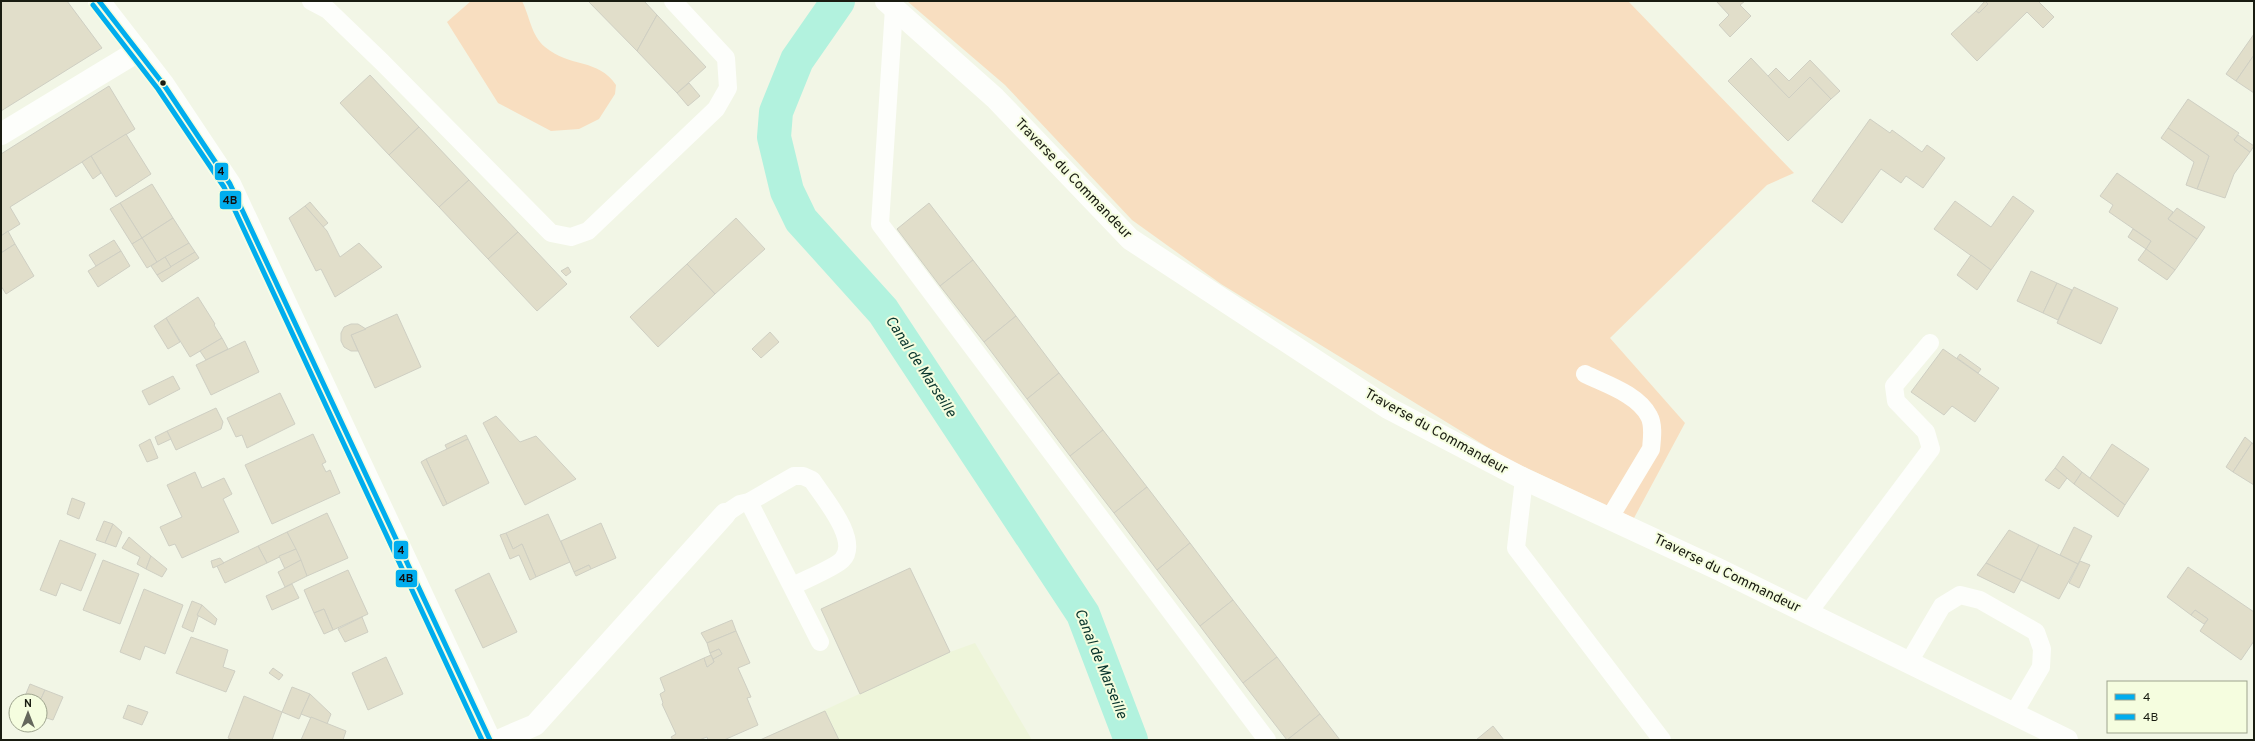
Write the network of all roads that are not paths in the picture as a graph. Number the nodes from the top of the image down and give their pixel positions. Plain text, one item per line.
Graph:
1 (99, 1) edge
2 (311, 1) edge
3 (673, 1) edge
4 (890, 4) edge
5 (138, 51) junction
6 (1, 134) edge
7 (1930, 343) dead end
8 (1585, 374) dead end
9 (1524, 479) junction
10 (750, 502) junction
11 (725, 514) joint
12 (1609, 519) junction
13 (793, 586) junction
14 (1808, 613) junction
15 (820, 642) dead end
16 (1909, 662) junction
17 (2014, 713) junction
18 (490, 740) edge
19 (500, 740) edge
20 (1267, 740) edge
21 (1662, 740) edge
22 (2067, 740) edge

1 - 5 street
2 - 3 lane
4 - 9 street, Traverse du Commandeur
4 - 20 lane
5 - 6 street
5 - 18 street
7 - 14 lane
8 - 12 lane
9 - 12 street, Traverse du Commandeur
9 - 21 lane
10 - 11 lane
10 - 13 lane
10 - 13 lane
11 - 19 street
12 - 14 street, Traverse du Commandeur
13 - 15 lane
14 - 16 street, Traverse du Commandeur
16 - 17 street, Traverse du Commandeur
16 - 17 lane
17 - 22 street, Traverse du Commandeur

